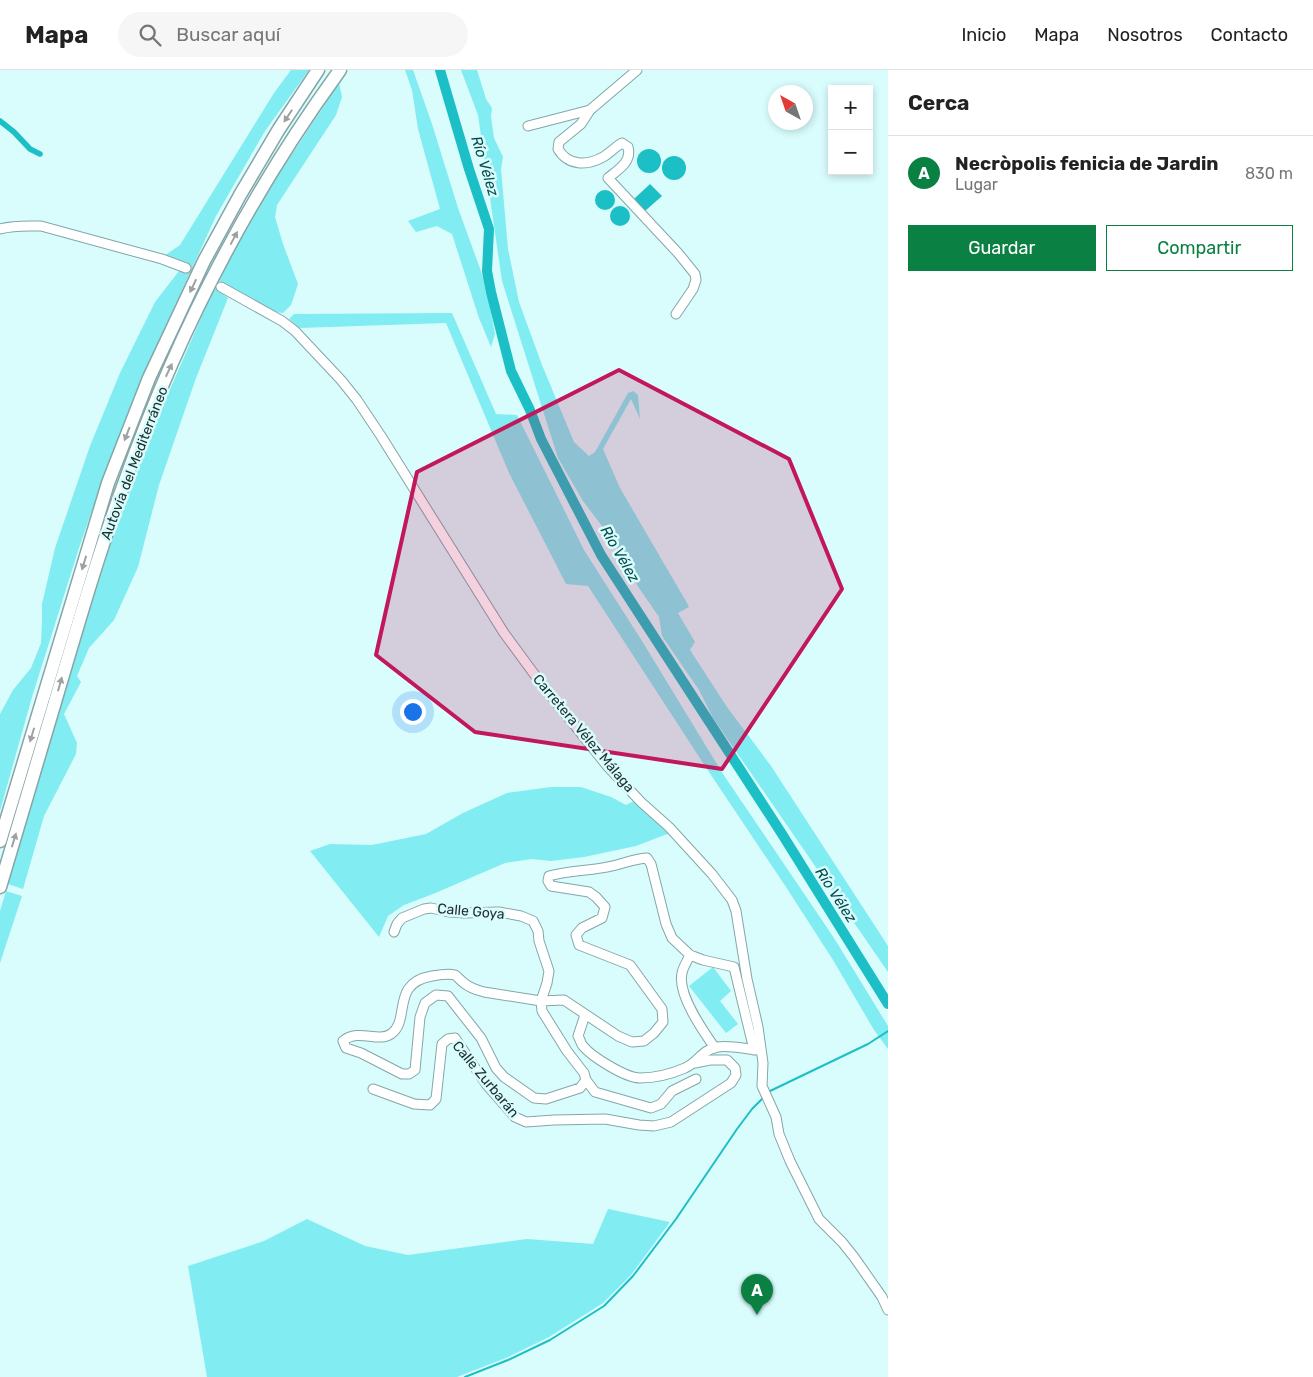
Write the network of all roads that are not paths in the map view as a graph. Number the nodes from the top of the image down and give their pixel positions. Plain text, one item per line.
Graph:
1 (340, 70) edge
2 (637, 70) edge
3 (316, 72) edge
4 (590, 110) junction
5 (528, 126) dead end
6 (0, 229) edge
7 (186, 268) tunnel mouth
8 (221, 287) tunnel mouth
9 (676, 314) dead end
10 (0, 841) edge
11 (0, 887) edge
12 (394, 932) dead end
13 (690, 955) junction
14 (541, 1001) junction
15 (585, 1015) junction
16 (715, 1048) junction
17 (758, 1050) junction
18 (695, 1063) junction
19 (696, 1079) dead end
20 (586, 1080) junction
21 (373, 1089) dead end
22 (888, 1310) edge

11 -> 1 highway, Autovía del Mediterráneo
2 - 4 street
3 -> 10 highway, Autovía del Mediterráneo
4 - 5 street
4 - 9 street
6 - 7 street
8 - 17 street, Carretera Vélez Málaga
12 - 14 street, Calle Goya
13 - 15 street
13 - 16 street
13 - 17 street
14 - 15 street
14 - 20 street
14 - 20 street
15 - 18 street, Calle Zurbarán
16 - 17 street
16 - 18 street, Calle Zurbarán
17 - 22 street, Carretera Vélez Málaga
18 - 21 street, Calle Zurbarán
19 - 20 street

